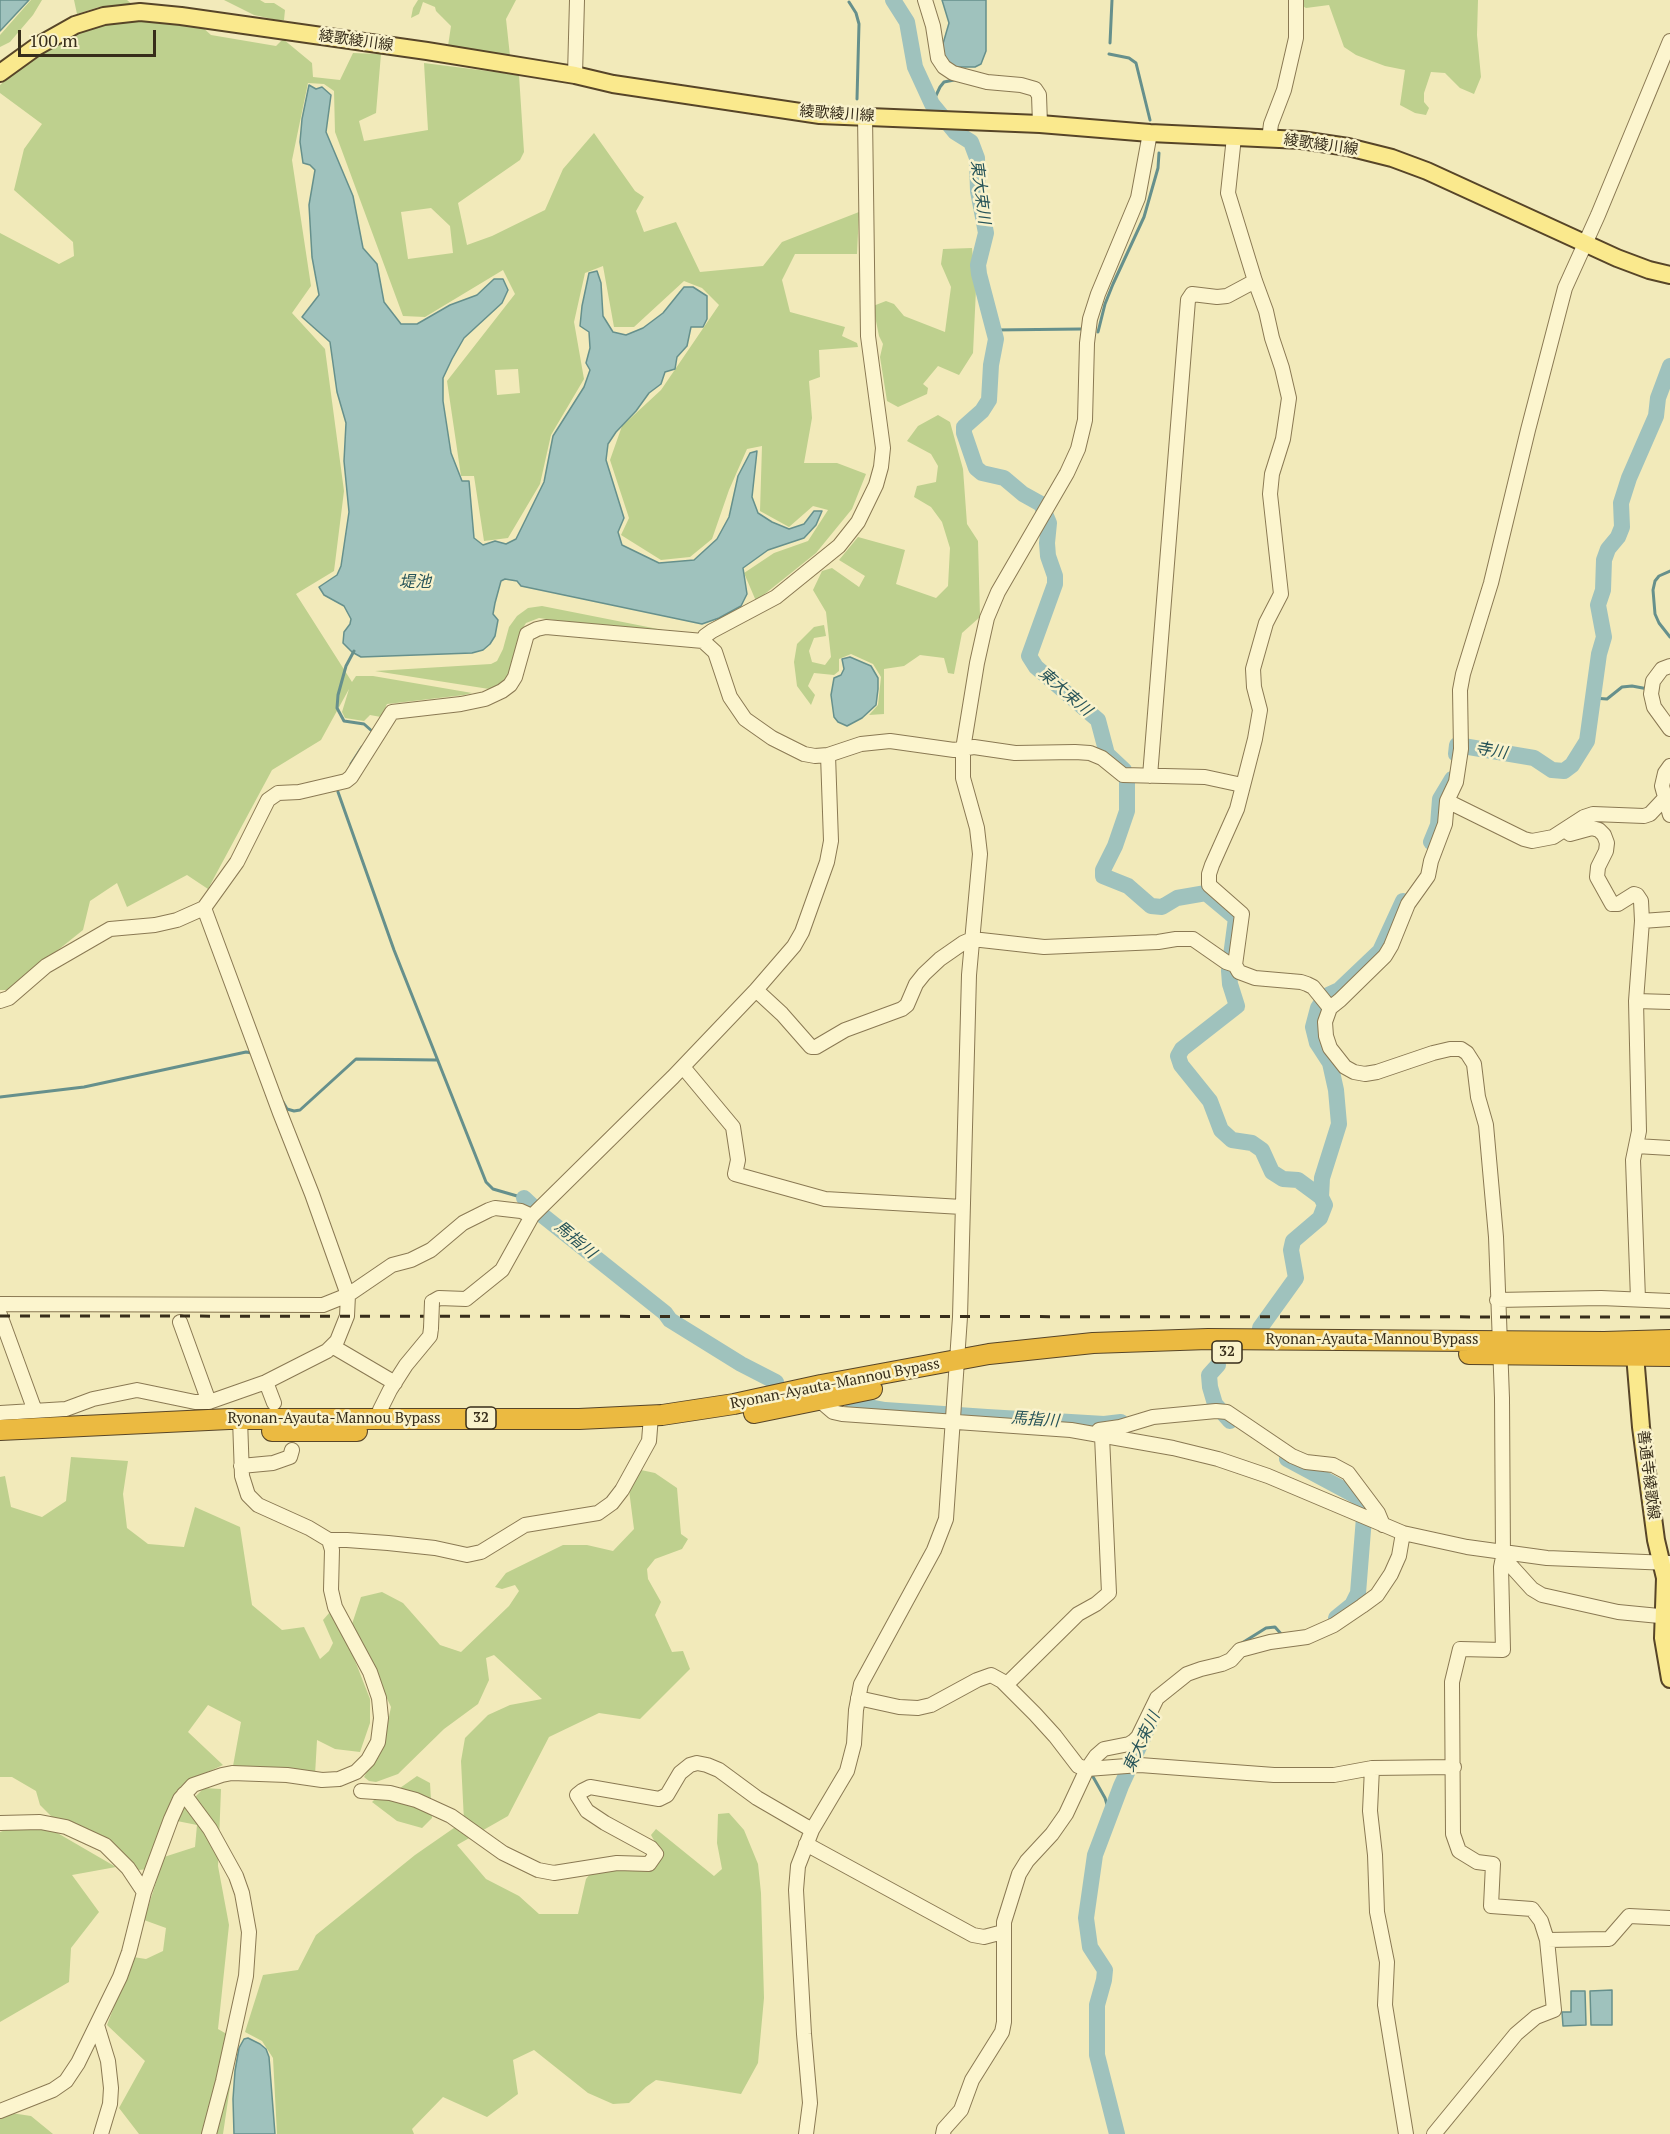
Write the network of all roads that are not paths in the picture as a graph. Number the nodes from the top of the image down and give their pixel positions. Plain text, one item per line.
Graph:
1 (577, 0) edge
2 (925, 0) edge
3 (1296, 0) edge
4 (1670, 41) edge
5 (0, 73) edge
6 (574, 75) junction
7 (865, 116) junction
8 (1040, 124) junction
9 (1150, 133) junction
10 (1234, 137) junction
11 (1269, 139) junction
12 (1584, 243) junction
13 (1670, 275) edge
14 (1255, 281) junction
15 (703, 641) junction
16 (1670, 666) edge
17 (1670, 729) edge
18 (963, 749) junction
19 (828, 755) junction
20 (1670, 766) edge
21 (1150, 776) junction
22 (1242, 785) junction
23 (1665, 798) junction
24 (1447, 801) junction
25 (1670, 815) edge
26 (1565, 830) junction
27 (204, 908) junction
28 (1670, 919) edge
29 (1642, 921) junction
30 (972, 939) junction
31 (1231, 964) junction
32 (756, 990) junction
33 (0, 1001) edge
34 (1636, 1002) junction
35 (1670, 1002) edge
36 (1325, 1003) junction
37 (683, 1066) junction
38 (1636, 1146) junction
39 (1670, 1148) edge
40 (962, 1207) junction
41 (536, 1213) junction
42 (348, 1295) junction
43 (1638, 1299) junction
44 (1497, 1300) junction
45 (1670, 1301) edge
46 (0, 1304) edge
47 (0, 1315) edge
48 (180, 1323) dead end
49 (1670, 1340) edge
50 (332, 1346) junction
51 (1499, 1347) junction
52 (1635, 1349) junction
53 (1670, 1356) edge
54 (956, 1367) junction
55 (266, 1383) junction
56 (395, 1383) junction
57 (819, 1400) junction
58 (209, 1402) junction
59 (274, 1403) dead end
60 (35, 1411) junction
61 (0, 1413) edge
62 (952, 1416) junction
63 (378, 1418) junction
64 (651, 1422) junction
65 (240, 1425) junction
66 (0, 1430) edge
67 (1085, 1433) junction
68 (1102, 1436) junction
69 (0, 1442) edge
70 (292, 1450) dead end
71 (241, 1466) junction
72 (1377, 1522) junction
73 (1403, 1533) junction
74 (329, 1540) junction
75 (1503, 1555) junction
76 (1666, 1563) edge
77 (1666, 1616) edge
78 (1670, 1679) edge
79 (1006, 1685) junction
80 (858, 1698) junction
81 (1454, 1767) junction
82 (1372, 1768) junction
83 (1087, 1769) junction
84 (361, 1791) dead end
85 (184, 1794) junction
86 (0, 1822) edge
87 (812, 1830) junction
88 (806, 1844) junction
89 (144, 1893) junction
90 (1670, 1918) edge
91 (1001, 1932) junction
92 (1547, 1940) junction
93 (97, 2025) junction
94 (0, 2111) edge
95 (101, 2134) edge
96 (209, 2134) edge
97 (806, 2134) edge
98 (943, 2134) edge
99 (1406, 2134) edge
100 (1434, 2134) edge

1 - 6 street
2 - 8 street
3 - 11 street
4 - 12 street
5 - 6 main road, 綾歌綾川線
6 - 7 main road, 綾歌綾川線
7 - 8 main road, 綾歌綾川線
7 - 15 street
8 - 9 main road, 綾歌綾川線
9 - 10 main road, 綾歌綾川線
9 - 18 street
10 - 11 main road, 綾歌綾川線
10 - 14 street
11 - 12 main road, 綾歌綾川線
12 - 13 main road, 綾歌綾川線
12 - 24 street
14 - 21 street
14 - 22 street
15 - 19 street
15 - 27 street
16 - 17 street
18 - 19 street
18 - 21 street
18 - 30 street
19 - 32 street
20 - 23 street
21 - 22 street
22 - 31 street
23 - 25 street
23 - 26 street
24 - 26 street
24 - 36 street
26 - 29 street
27 - 33 street
27 - 42 street
28 - 29 street
29 - 34 street
30 - 31 street
30 - 32 street
30 - 40 street
31 - 36 street
32 - 37 street
34 - 35 street
34 - 38 street
36 - 44 street
37 - 40 street
37 - 41 street
38 - 39 street
38 - 43 street
40 - 54 street
41 - 42 street
41 - 56 street, bridge
42 - 46 street
42 - 50 street
43 - 44 street
43 - 45 street
44 - 51 street
47 - 60 street
48 - 58 street
49 - 52 highway, Ryonan-Ayauta-Mannou Bypass / 32
50 - 55 street
50 - 56 street
51 - 52 highway, Ryonan-Ayauta-Mannou Bypass / 32
51 - 54 highway, Ryonan-Ayauta-Mannou Bypass / 32
51 - 75 street
52 - 53 highway, Ryonan-Ayauta-Mannou Bypass / 32
52 - 76 main road, 善通寺綾歌線
54 - 57 highway, Ryonan-Ayauta-Mannou Bypass / 32
54 - 62 street
54 - 64 highway, Ryonan-Ayauta-Mannou Bypass / 32
55 - 58 street
55 - 59 street
56 - 63 street
57 - 62 street
57 - 64 highway, Ryonan-Ayauta-Mannou Bypass / 32
58 - 60 street
60 - 61 street
62 - 67 street
62 - 80 street
63 - 64 highway, Ryonan-Ayauta-Mannou Bypass / 32
63 - 65 highway, Ryonan-Ayauta-Mannou Bypass / 32
64 - 65 highway, Ryonan-Ayauta-Mannou Bypass / 32
64 - 74 street
65 - 66 highway, Ryonan-Ayauta-Mannou Bypass / 32
65 - 69 highway, Ryonan-Ayauta-Mannou Bypass / 32
65 - 71 street
67 - 68 street
67 - 72 street
68 - 72 street
68 - 79 street
70 - 71 street
71 - 74 street
72 - 73 street
73 - 75 street
73 - 83 street
74 - 85 street
75 - 76 street
75 - 77 street
75 - 81 street
76 - 77 main road, 善通寺綾歌線
77 - 78 main road, 善通寺綾歌線
79 - 80 street
79 - 83 street
80 - 87 street
81 - 82 street
81 - 92 street
82 - 83 street
82 - 99 street
83 - 91 street
84 - 87 street
85 - 89 street
85 - 96 street
86 - 89 street
87 - 88 street
88 - 91 street
88 - 97 street
89 - 93 street
90 - 92 street
91 - 98 street
92 - 100 street
93 - 94 street
93 - 95 street

